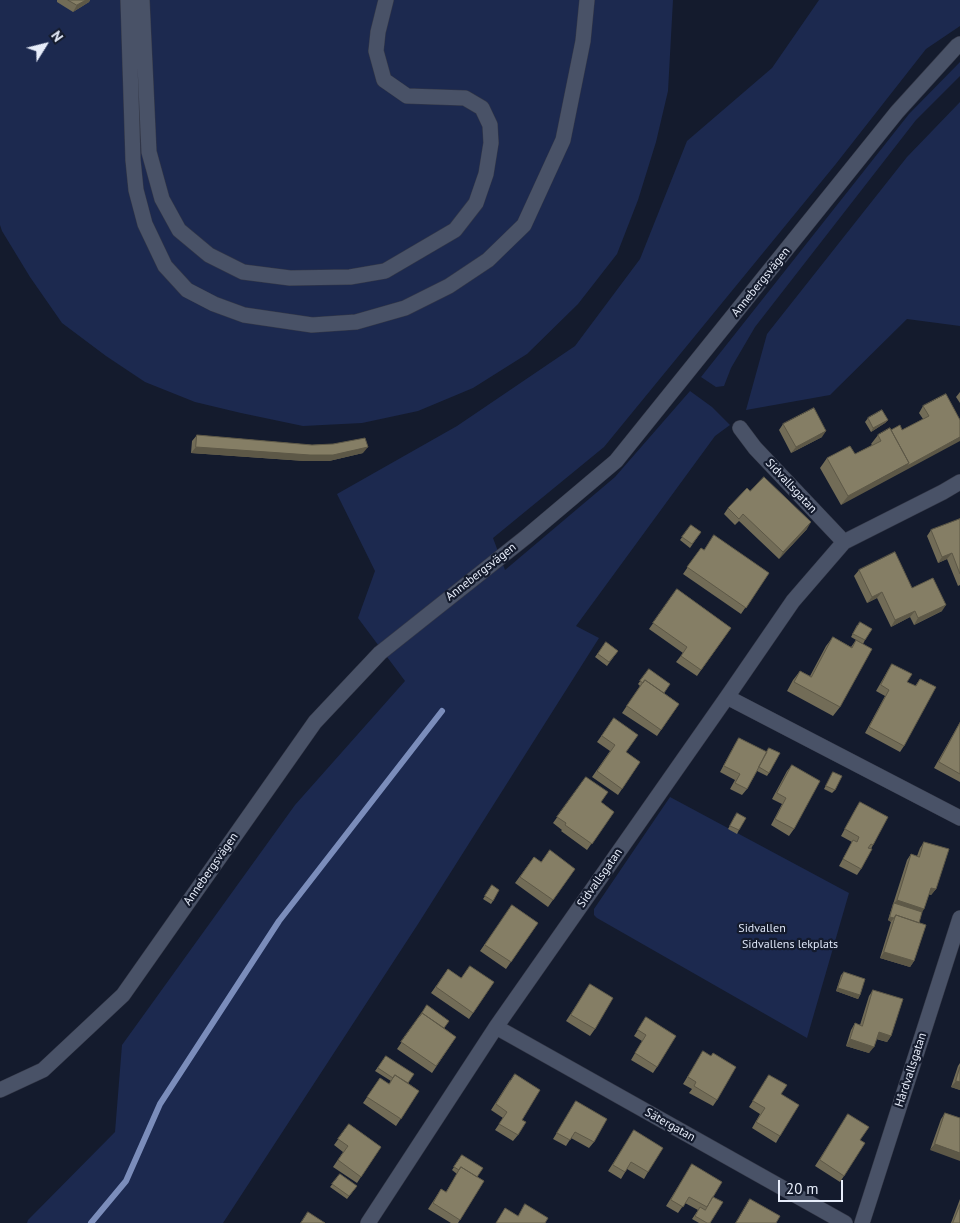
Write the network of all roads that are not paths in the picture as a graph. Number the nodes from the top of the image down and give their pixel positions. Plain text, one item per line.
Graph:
1 (128, 0) edge
2 (142, 0) edge
3 (386, 0) edge
4 (587, 0) edge
5 (960, 44) edge
6 (740, 428) dead end
7 (960, 482) edge
8 (844, 542) junction
9 (727, 697) junction
10 (960, 818) edge
11 (960, 918) edge
12 (496, 1027) junction
13 (0, 1090) edge
14 (368, 1223) edge
15 (844, 1223) edge
16 (862, 1223) edge

1 - 4 street
2 - 3 street
5 - 13 street, Annebergsvägen
6 - 8 street, Sidvallsgatan
7 - 8 street, Sidvallsgatan
8 - 9 street, Sidvallsgatan
9 - 10 street
9 - 12 street, Sidvallsgatan
11 - 16 street, Hårdvallsgatan
12 - 14 street, Sidvallsgatan
12 - 15 street, Sätergatan

